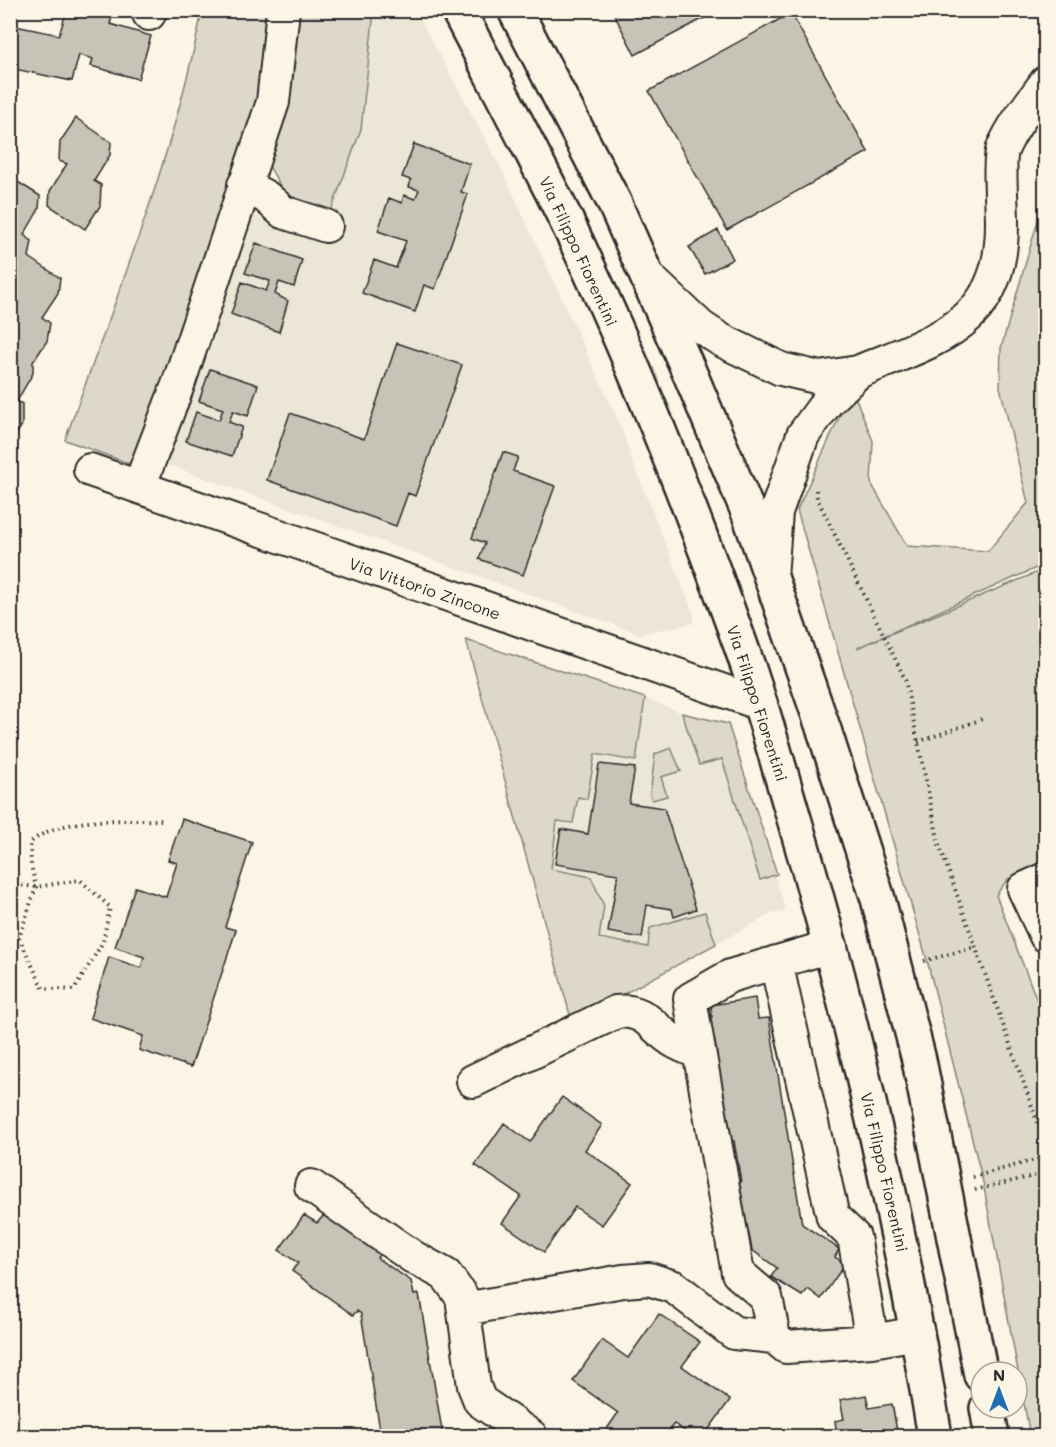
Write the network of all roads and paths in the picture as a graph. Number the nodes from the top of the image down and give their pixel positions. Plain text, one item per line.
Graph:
1 (283, 10) edge
2 (458, 10) edge
3 (515, 10) edge
4 (1046, 82) edge
5 (244, 185) junction
6 (326, 226) dead end
7 (649, 278) junction
8 (858, 372) junction
9 (794, 461) junction
10 (90, 470) dead end
11 (139, 487) junction
12 (771, 576) junction
13 (760, 704) junction
14 (985, 718) dead end
15 (918, 742) junction
16 (164, 820) dead end
17 (1046, 879) edge
18 (10, 884) edge
19 (36, 887) junction
20 (1046, 936) edge
21 (831, 946) junction
22 (975, 947) junction
23 (920, 961) dead end
24 (776, 962) junction
25 (699, 1053) junction
26 (473, 1081) dead end
27 (1046, 1146) edge
28 (1046, 1157) edge
29 (1046, 1173) edge
30 (972, 1177) dead end
31 (311, 1186) dead end
32 (975, 1190) dead end
33 (464, 1309) junction
34 (918, 1333) junction
35 (774, 1337) junction
36 (872, 1341) junction
37 (978, 1360) edge
38 (989, 1420) edge
39 (507, 1427) edge
40 (531, 1437) edge
41 (935, 1437) edge
42 (992, 1437) edge

1 - 5 street
2 - 13 main road, Via Filippo Fiorentini
3 - 7 main road
4 - 8 street
5 - 6 street
5 - 11 street
7 - 8 street
7 - 12 main road
8 - 9 street
9 - 12 street
9 - 15 path
10 - 11 street, Via Vittorio Zincone
11 - 13 street, Via Vittorio Zincone
12 - 37 main road
13 - 21 main road, Via Filippo Fiorentini
14 - 15 path
15 - 22 path
16 - 19 path
17 - 20 street
18 - 19 path
19 - 19 path
21 - 24 street
21 - 34 main road, Via Filippo Fiorentini
22 - 23 path
22 - 27 path
24 - 25 street
24 - 36 street
25 - 26 street
25 - 35 street
28 - 30 path
29 - 32 path
31 - 33 street
33 - 35 street
33 - 39 street
34 - 36 street
34 - 41 main road, Via Filippo Fiorentini
35 - 36 street
38 - 42 main road
39 - 40 street

